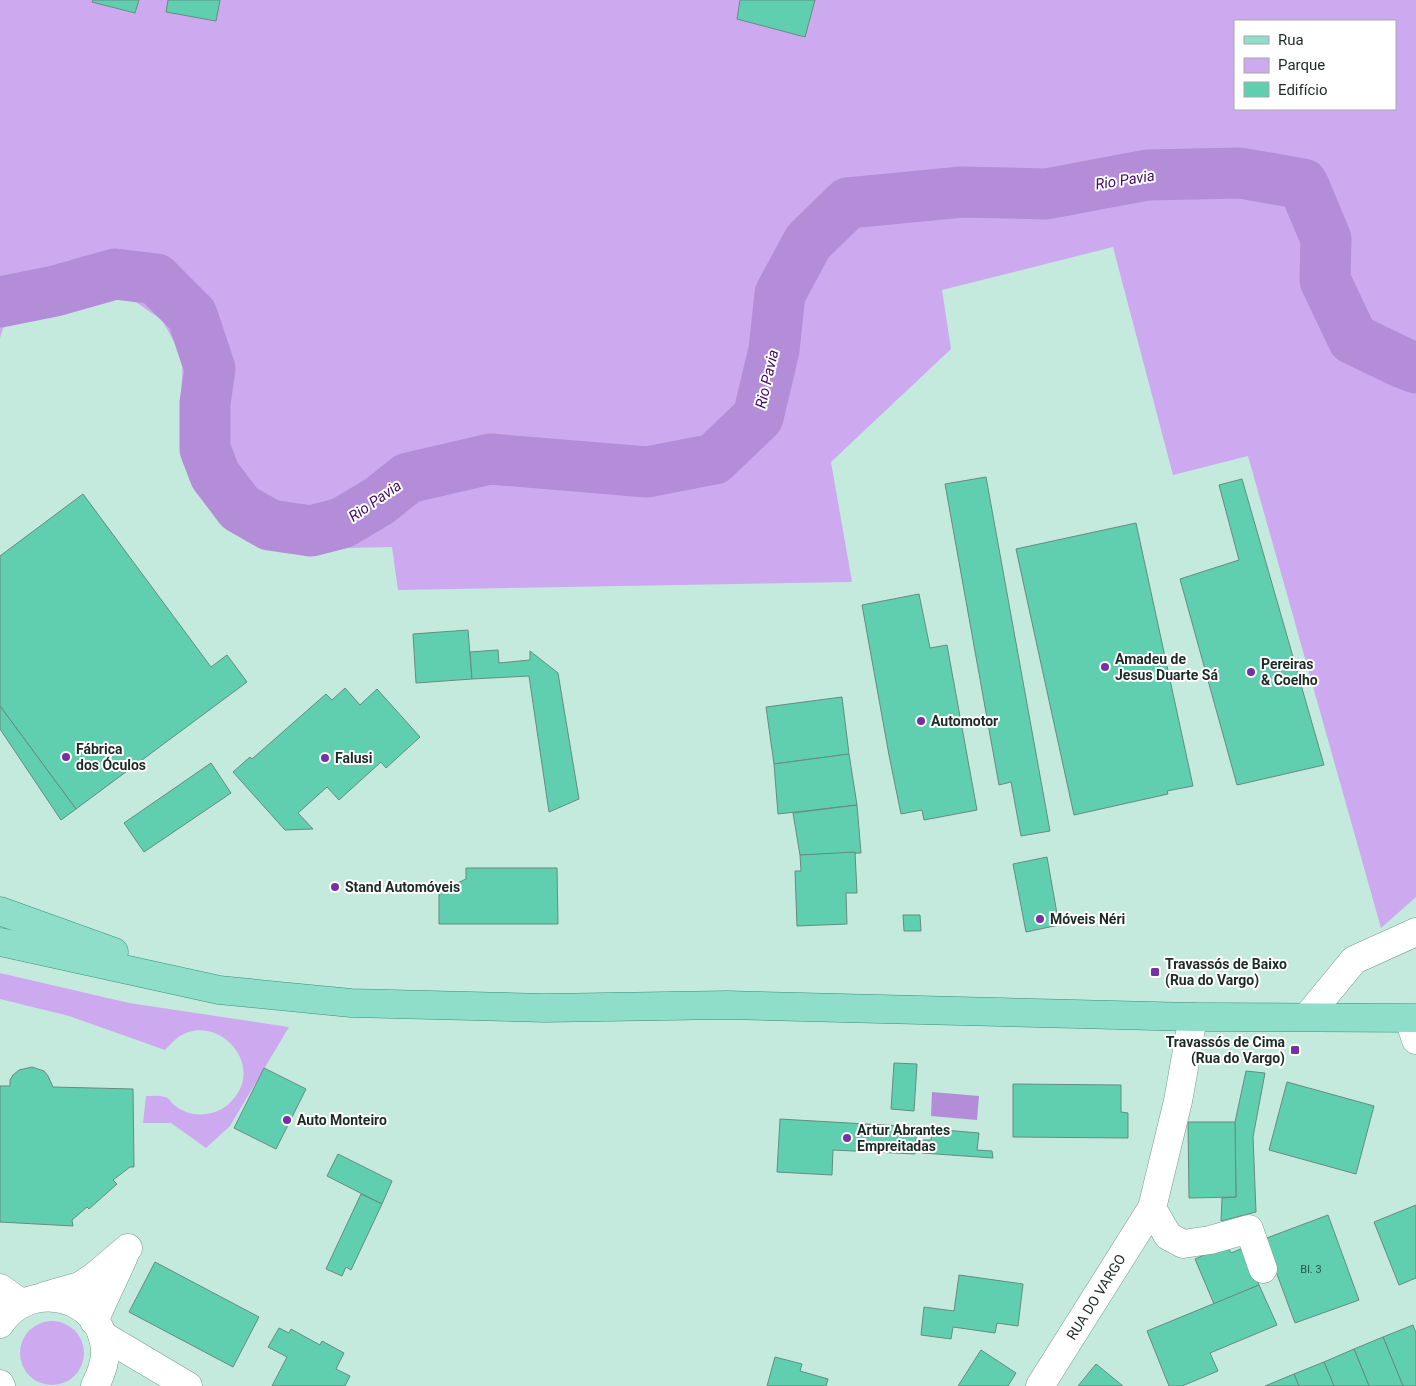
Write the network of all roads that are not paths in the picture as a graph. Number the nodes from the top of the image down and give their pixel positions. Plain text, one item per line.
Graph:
1 (0, 911) edge
2 (1416, 932) edge
3 (0, 942) edge
4 (219, 990) junction
5 (1193, 1017) junction
6 (1307, 1017) junction
7 (1414, 1026) edge
8 (1152, 1208) junction
9 (1263, 1270) dead end
10 (20, 1296) edge
11 (0, 1324) edge
12 (98, 1328) junction
13 (95, 1386) edge
14 (188, 1386) edge
15 (1040, 1386) edge

1 - 4 main road
2 - 6 street
3 - 4 main road
4 - 5 main road
5 - 6 main road
5 - 8 street, RUA DO VARGO
6 - 7 main road
8 - 9 street
8 - 15 street, RUA DO VARGO
10 - 11 street
10 - 12 street
10 - 12 street
12 - 13 street
12 - 14 street

